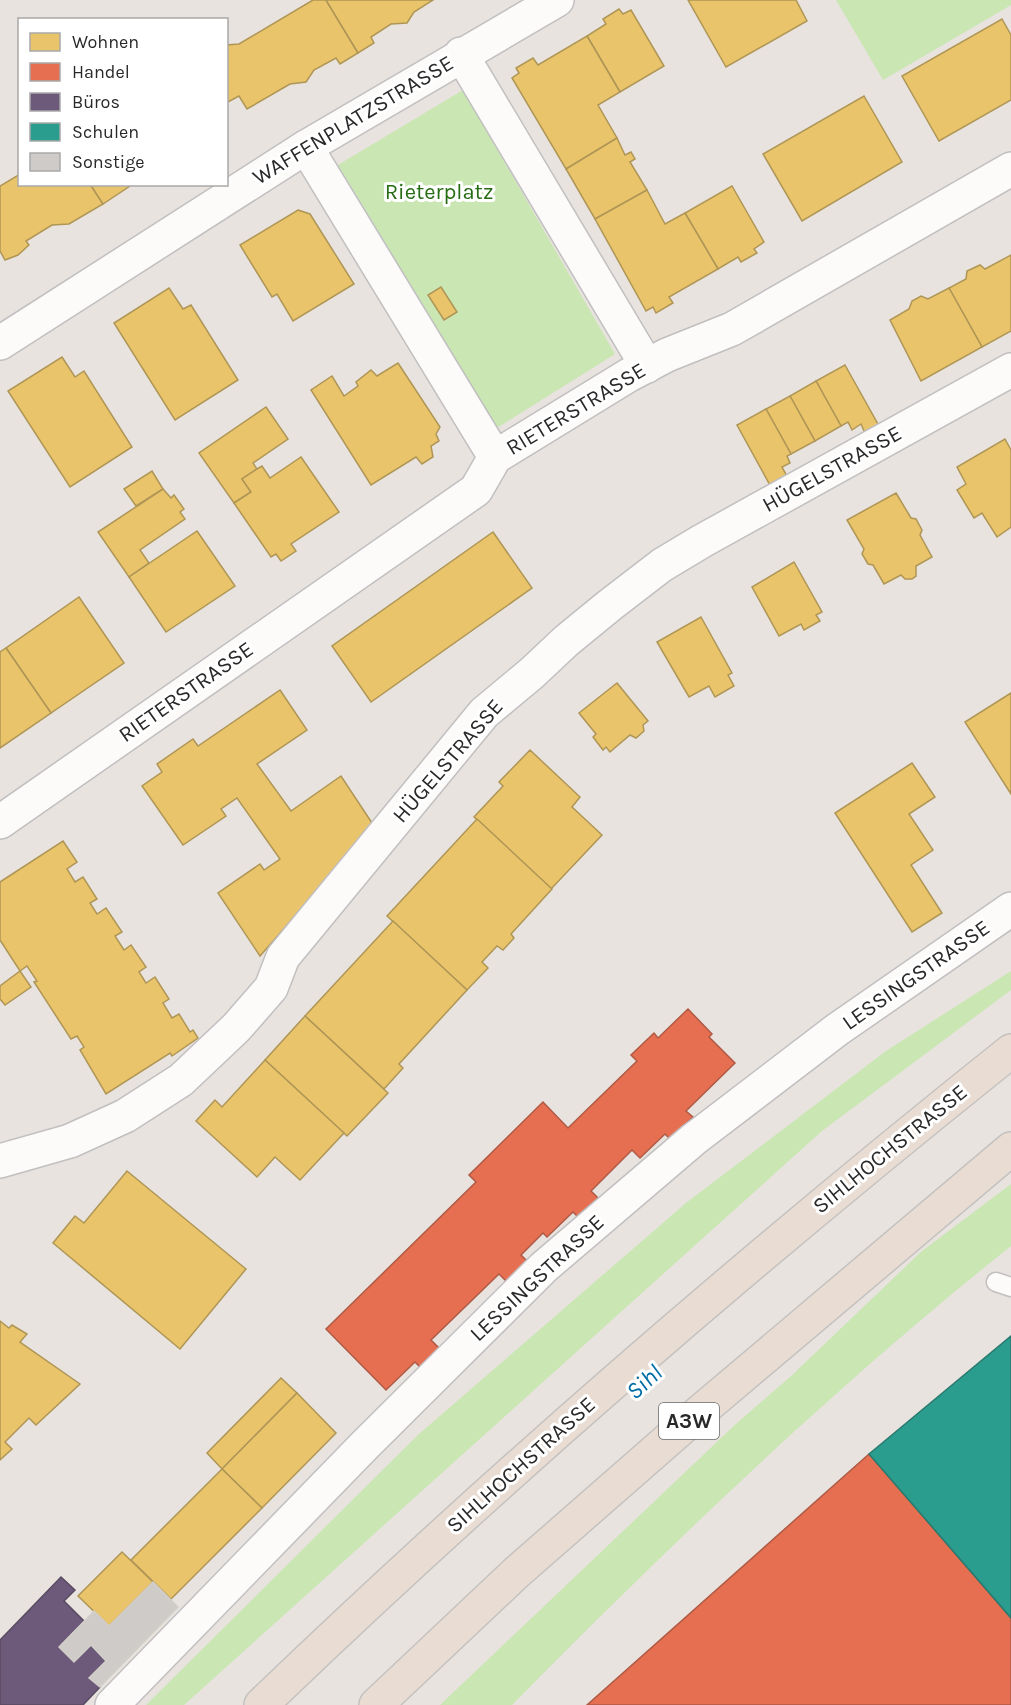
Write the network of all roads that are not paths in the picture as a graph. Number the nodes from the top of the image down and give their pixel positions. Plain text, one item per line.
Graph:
1 (557, 0) edge
2 (461, 54) junction
3 (306, 147) junction
4 (1011, 170) edge
5 (0, 343) edge
6 (647, 366) junction
7 (1011, 370) edge
8 (495, 457) junction
9 (0, 822) edge
10 (1011, 909) edge
11 (1011, 1051) edge
12 (1011, 1149) edge
13 (0, 1161) edge
14 (112, 1705) edge
15 (261, 1705) edge
16 (376, 1705) edge

1 - 2 street, WAFFENPLATZSTRASSE
2 - 3 street, WAFFENPLATZSTRASSE
2 - 6 street
3 - 5 street, WAFFENPLATZSTRASSE
3 - 8 street
4 - 6 street, RIETERSTRASSE
6 - 8 street, RIETERSTRASSE
7 - 13 street, HÜGELSTRASSE
8 - 9 street, RIETERSTRASSE
10 - 14 street, LESSINGSTRASSE
11 - 15 highway, SIHLHOCHSTRASSE
12 - 16 highway, A3W

